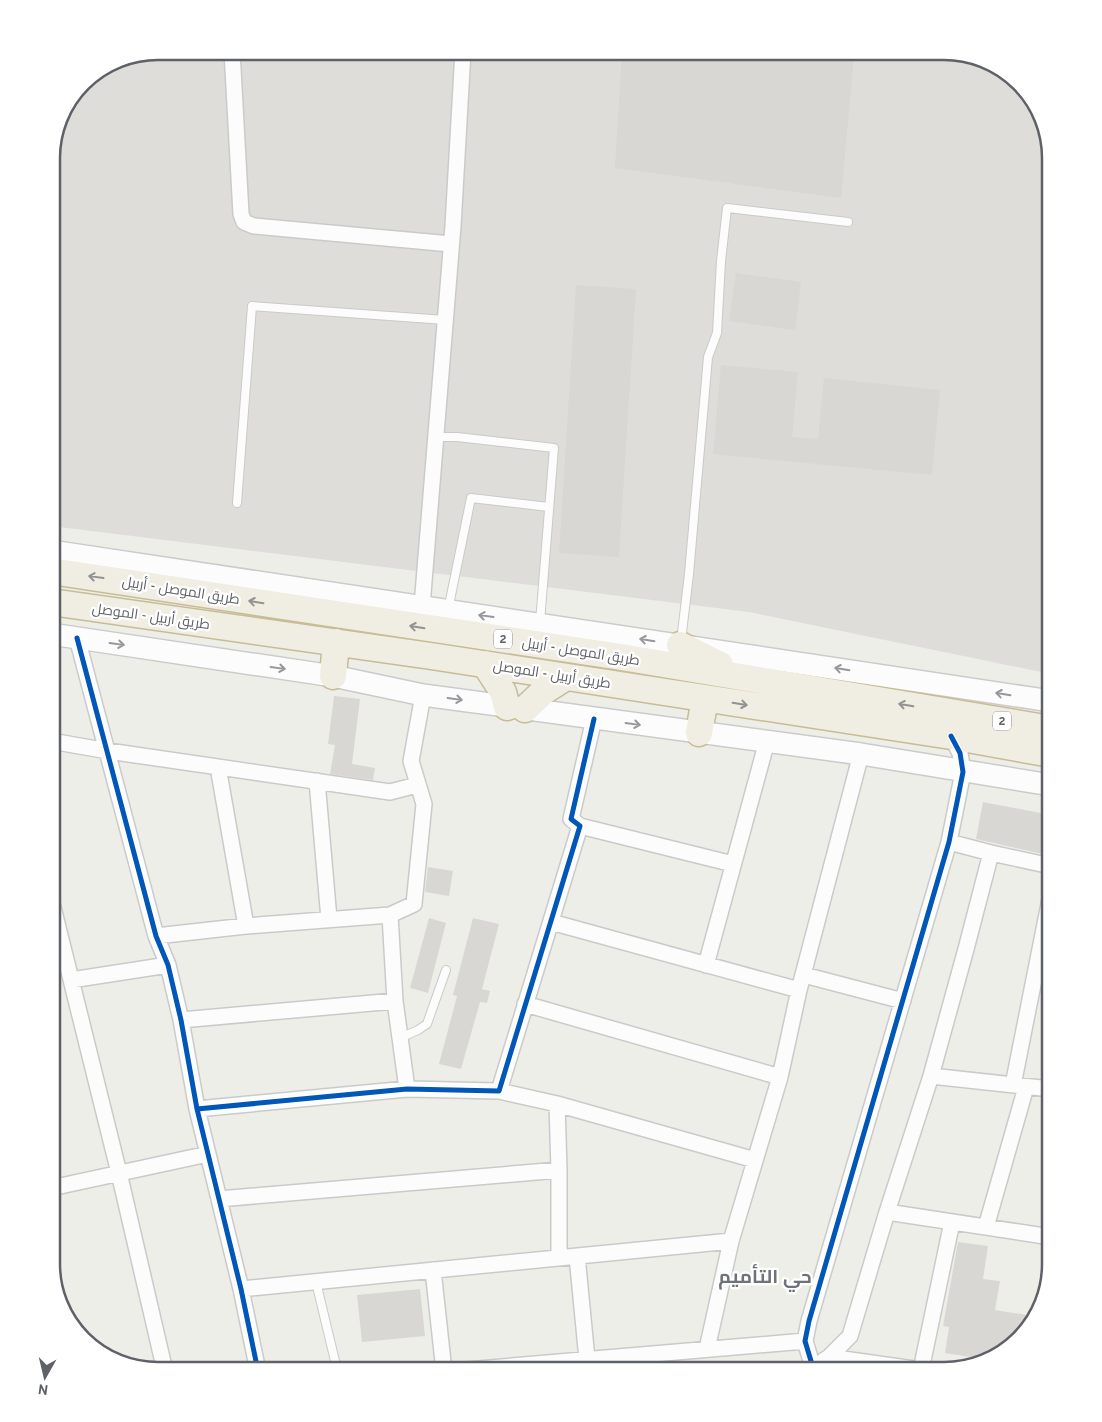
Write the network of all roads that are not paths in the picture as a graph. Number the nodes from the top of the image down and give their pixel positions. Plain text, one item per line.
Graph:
1 (232, 60) edge
2 (462, 60) edge
3 (848, 222) dead end
4 (451, 244) junction
5 (445, 320) junction
6 (436, 437) junction
7 (237, 503) dead end
8 (549, 507) junction
9 (60, 553) edge
10 (60, 572) edge
11 (223, 586) junction
12 (60, 603) edge
13 (422, 606) junction
14 (448, 610) junction
15 (539, 624) junction
16 (60, 635) edge
17 (77, 638) junction
18 (336, 642) junction
19 (680, 645) junction
20 (485, 664) junction
21 (333, 676) junction
22 (566, 677) junction
23 (746, 677) junction
24 (423, 695) junction
25 (705, 698) junction
26 (1042, 700) edge
27 (516, 708) junction
28 (594, 719) junction
29 (952, 725) junction
30 (1042, 729) edge
31 (699, 733) junction
32 (766, 741) junction
33 (60, 743) edge
34 (108, 751) junction
35 (1042, 751) edge
36 (861, 754) junction
37 (218, 767) junction
38 (963, 772) junction
39 (317, 781) junction
40 (1042, 784) edge
41 (417, 785) junction
42 (580, 826) junction
43 (949, 842) junction
44 (990, 853) junction
45 (733, 864) junction
46 (1042, 864) edge
47 (390, 914) junction
48 (329, 919) junction
49 (550, 922) junction
50 (246, 926) junction
51 (60, 933) edge
52 (156, 936) junction
53 (1042, 950) edge
54 (168, 965) junction
55 (706, 965) junction
56 (446, 970) dead end
57 (804, 975) junction
58 (72, 980) junction
59 (798, 990) junction
60 (395, 1001) junction
61 (903, 1002) junction
62 (525, 1004) junction
63 (181, 1020) junction
64 (400, 1038) junction
65 (931, 1076) junction
66 (780, 1077) junction
67 (1020, 1086) junction
68 (1042, 1088) edge
69 (407, 1089) junction
70 (499, 1091) junction
71 (556, 1104) junction
72 (197, 1110) junction
73 (208, 1154) junction
74 (755, 1160) junction
75 (559, 1170) junction
76 (119, 1173) junction
77 (60, 1186) edge
78 (218, 1199) junction
79 (887, 1212) junction
80 (952, 1222) junction
81 (986, 1228) junction
82 (1042, 1236) edge
83 (731, 1241) junction
84 (577, 1256) junction
85 (559, 1258) junction
86 (433, 1270) junction
87 (316, 1282) junction
88 (242, 1289) junction
89 (805, 1341) junction
90 (707, 1349) junction
91 (828, 1357) junction
92 (587, 1359) junction
93 (335, 1361) dead end
94 (163, 1362) edge
95 (256, 1362) edge
96 (443, 1362) edge
97 (554, 1362) edge
98 (812, 1362) edge
99 (822, 1362) edge
100 (865, 1362) edge
101 (926, 1362) edge

1 - 4 street
2 - 4 street
3 - 19 lane
4 - 5 street
5 - 6 street
5 - 7 lane
6 - 8 lane
6 - 13 street
8 - 14 lane
8 - 15 lane
9 - 11 main road
11 -> 10 highway, طريق الموصل - أربيل / 2
11 - 13 main road
23 -> 11 highway, طريق الموصل - أربيل / 2
12 - 18 highway, طريق أربيل - الموصل / 2
13 - 14 main road
15 -> 14 main road
19 -> 15 main road
16 - 17 main road
17 -> 21 main road
17 - 34 street
18 - 20 highway, طريق أربيل - الموصل / 2
18 - 21 highway
19 - 23 highway
26 -> 19 main road
20 - 22 highway, طريق أربيل - الموصل / 2
20 - 27 highway
21 - 24 main road
22 - 25 highway, طريق أربيل - الموصل / 2
22 - 27 highway
29 -> 23 highway, طريق الموصل - أربيل / 2
24 -> 27 main road
24 - 41 street
25 -> 29 highway, طريق أربيل - الموصل / 2
25 - 31 highway
27 - 28 main road
28 -> 31 main road
28 - 42 street
29 - 30 highway, طريق الموصل - أربيل / 2
29 - 35 highway, طريق أربيل - الموصل
29 - 38 street
31 - 32 main road
32 - 36 main road
32 - 45 street
33 - 34 street
34 - 37 street
34 - 52 street
36 - 38 main road
36 - 57 street
37 - 39 street
37 - 50 street
38 - 40 main road
38 - 43 street
39 - 41 street
39 - 48 street
41 - 47 street
42 - 45 street
42 - 49 street
43 - 44 street
43 - 61 street
44 - 46 street
44 - 65 street
45 - 55 street
47 - 48 street
47 - 60 street
48 - 50 street
49 - 55 street
49 - 62 street
50 - 52 street
51 - 58 street
52 - 54 street
53 - 67 street
54 - 58 street
54 - 63 street
55 - 59 street
56 - 64 lane
57 - 59 street
57 - 61 street
58 - 76 street
59 - 66 street
60 - 63 street
60 - 64 street
61 - 89 street
62 - 66 street
62 - 70 street
63 - 72 street
64 - 69 street
65 - 67 street
65 - 79 street
66 - 74 street
67 - 68 street
67 - 81 street
69 - 70 street
69 - 72 street
70 - 71 street
71 - 74 street
71 - 75 street
72 - 73 street
73 - 76 street
73 - 78 street
74 - 83 street
75 - 78 street
75 - 85 street
76 - 77 street
76 - 94 street
78 - 88 street
79 - 80 street
79 - 91 street
80 - 81 street
80 - 101 street
81 - 82 street
83 - 84 street
83 - 90 street
84 - 85 street
84 - 92 street
85 - 86 street
86 - 87 street
86 - 96 street
87 - 88 street
87 - 93 lane
88 - 95 street
89 - 90 street
89 - 98 street
90 - 92 street
91 - 99 street
91 - 100 street
92 - 97 street

